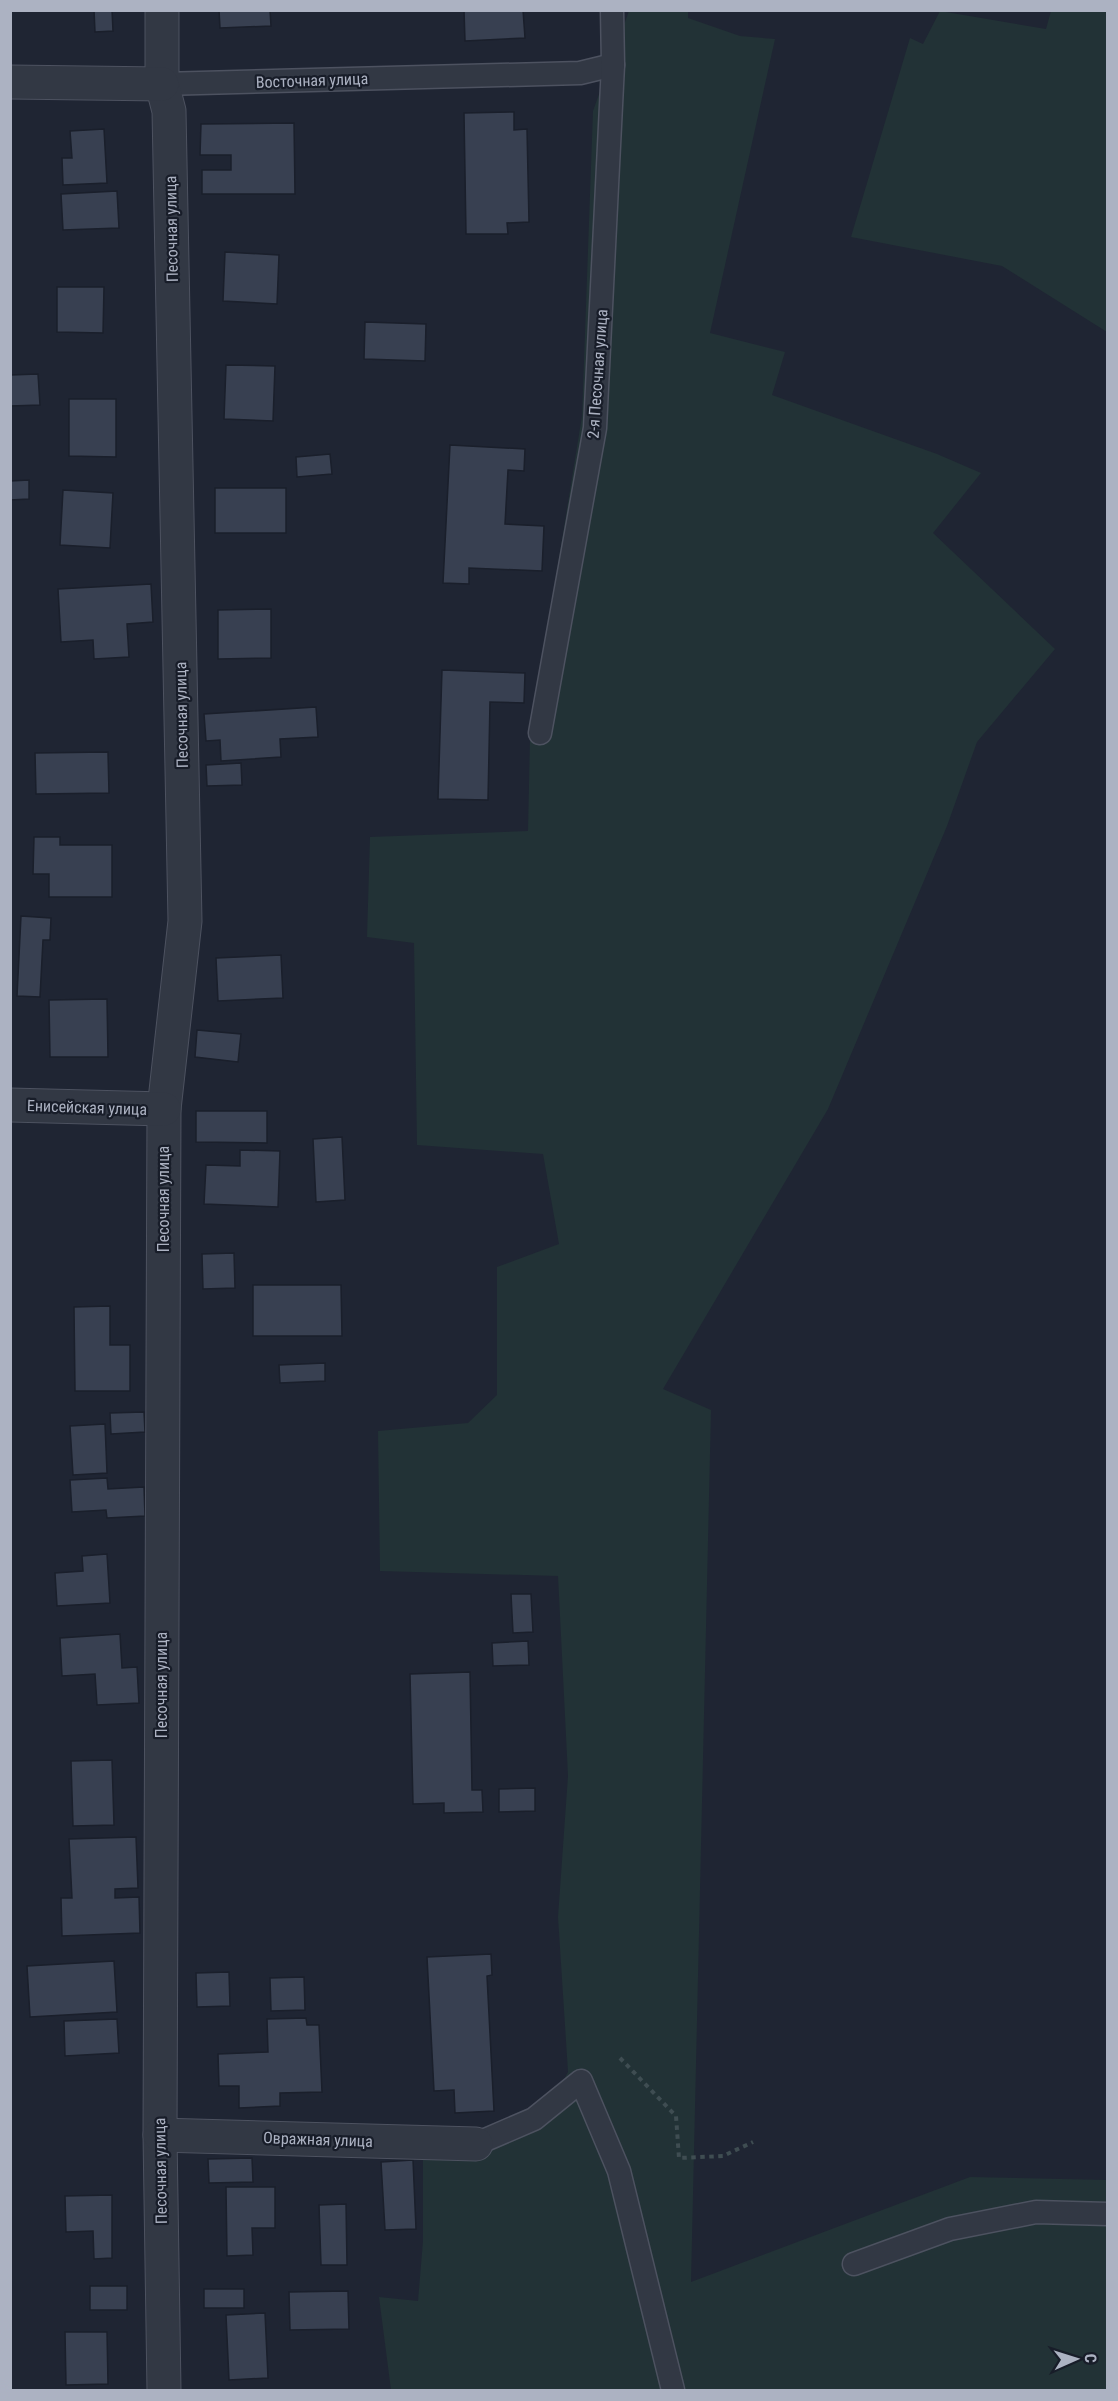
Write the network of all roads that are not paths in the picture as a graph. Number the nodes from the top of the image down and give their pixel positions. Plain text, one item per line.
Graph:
1 (162, 10) edge
2 (612, 10) edge
3 (613, 65) junction
4 (10, 82) edge
5 (162, 84) junction
6 (540, 733) dead end
7 (10, 1105) edge
8 (164, 1109) junction
9 (160, 2135) junction
10 (476, 2144) joint
11 (1107, 2214) edge
12 (854, 2264) dead end
13 (164, 2391) edge
14 (673, 2391) edge

1 - 5 street, Песочная улица
2 - 3 lane, 2-я Песочная улица
3 - 5 lane, Восточная улица
3 - 6 lane, 2-я Песочная улица
4 - 5 street, Восточная улица
5 - 8 street, Песочная улица
7 - 8 street, Енисейская улица
8 - 9 street, Песочная улица
9 - 10 street, Овражная улица
9 - 13 street, Песочная улица
10 - 14 lane
11 - 12 lane

